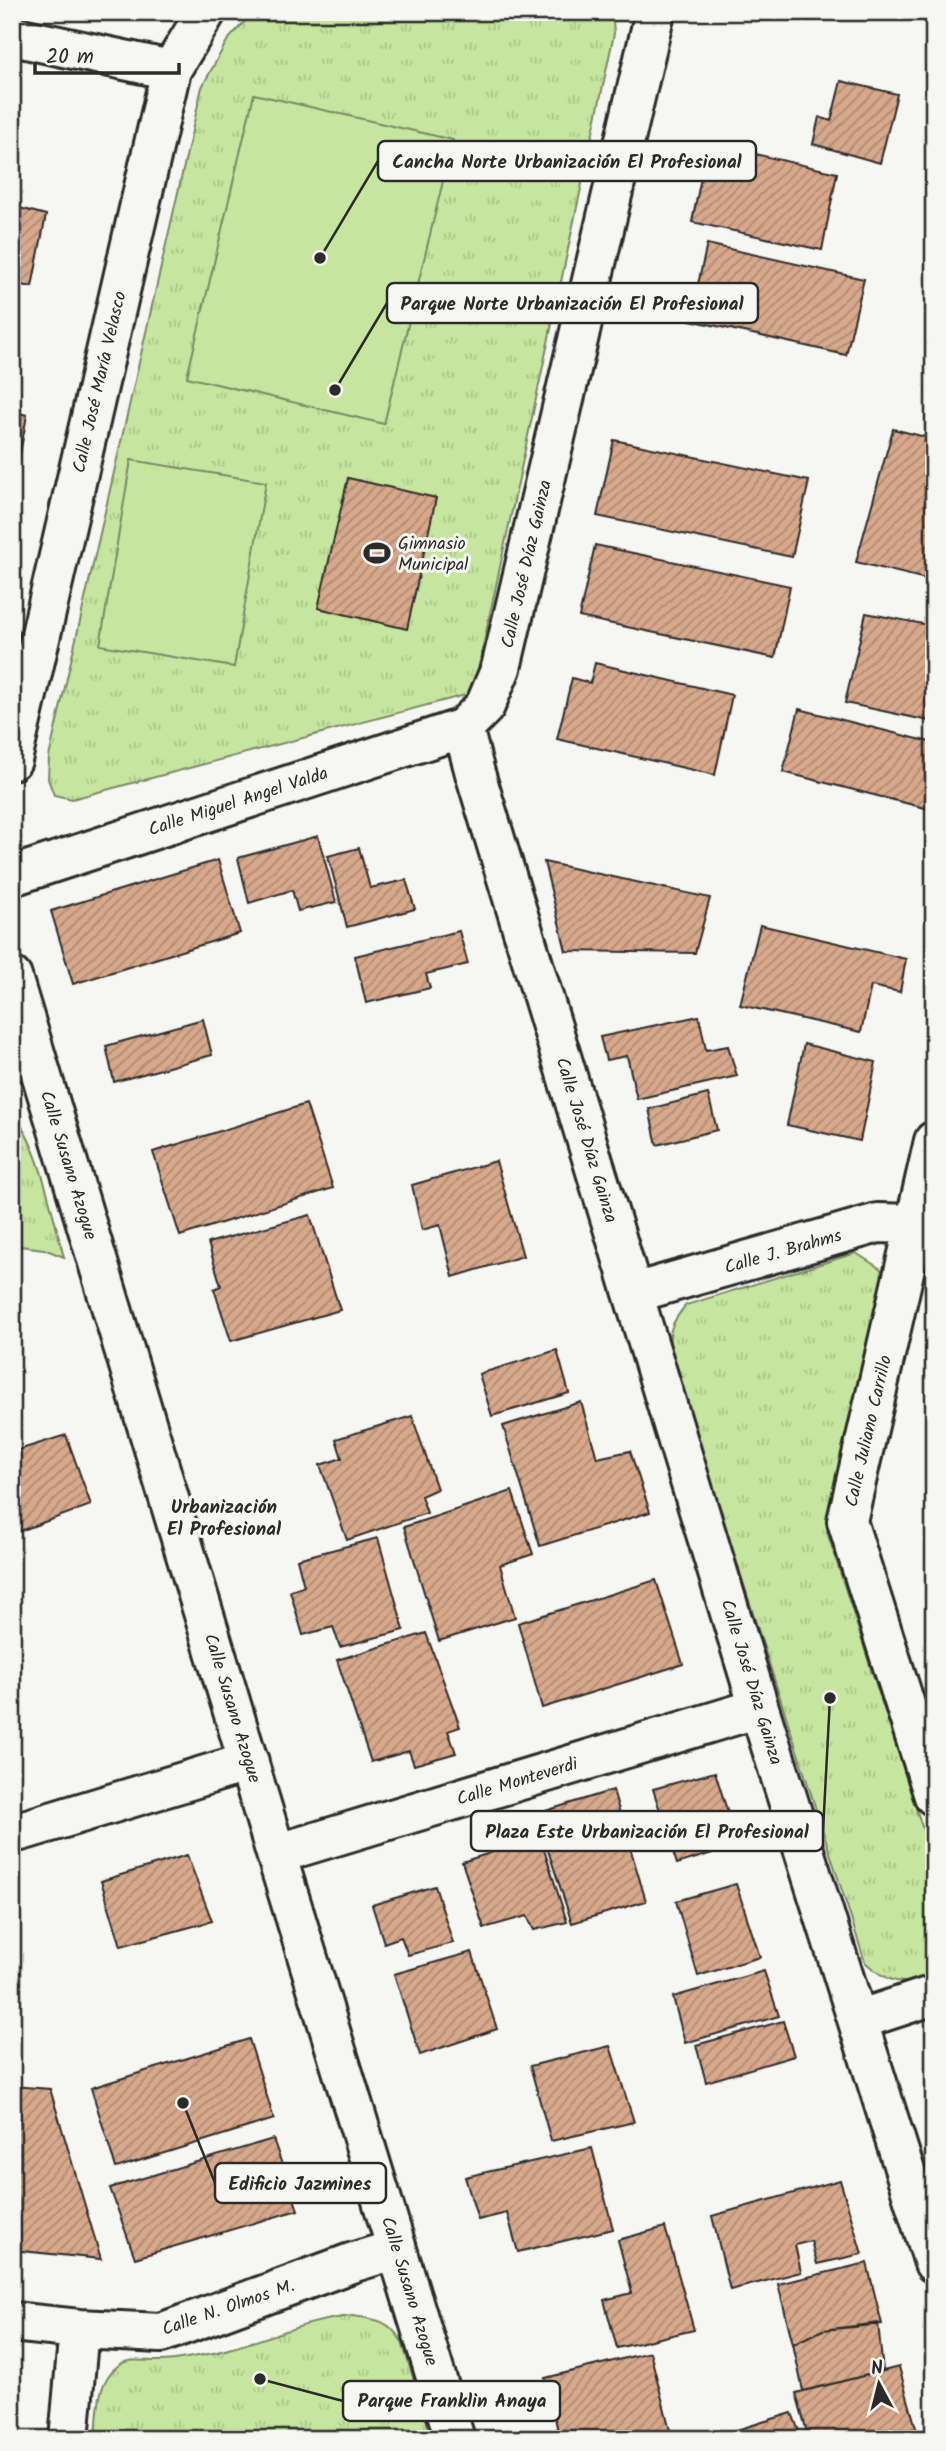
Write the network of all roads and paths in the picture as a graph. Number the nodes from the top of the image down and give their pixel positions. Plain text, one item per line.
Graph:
1 (206, 12) edge
2 (655, 12) edge
3 (12, 36) edge
4 (171, 70) junction
5 (463, 728) junction
6 (12, 760) edge
7 (12, 876) edge
8 (13, 983) edge
9 (934, 1142) edge
10 (924, 1225) edge
11 (634, 1293) junction
12 (759, 1708) junction
13 (249, 1762) junction
14 (934, 1796) edge
15 (12, 1831) edge
16 (276, 1854) junction
17 (934, 1995) edge
18 (858, 2020) junction
19 (397, 2249) junction
20 (934, 2263) edge
21 (12, 2322) edge
22 (79, 2329) junction
23 (69, 2439) edge
24 (455, 2439) edge

1 - 4 street, Calle José María Velasco
2 - 5 street, Calle José Díaz Gainza
3 - 4 street
4 - 6 street, Calle José María Velasco
5 - 7 street, Calle Miguel Angel Valda
5 - 11 street, Calle José Díaz Gainza
8 - 13 street, Calle Susano Azogue
9 - 10 street, Calle Juliano Carrillo
10 - 11 street, Calle J. Brahms
10 - 14 street, Calle Juliano Carrillo
11 - 12 street, Calle José Díaz Gainza
12 - 16 street, Calle Monteverdi
12 - 18 street, Calle José Díaz Gainza
13 - 15 street
13 - 16 street, Calle Susano Azogue
16 - 19 street, Calle Susano Azogue
17 - 18 street
18 - 20 street, Calle José Díaz Gainza
19 - 22 street, Calle N. Olmos M.
19 - 24 street, Calle Susano Azogue
21 - 22 street, Calle N. Olmos M.
22 - 23 street

